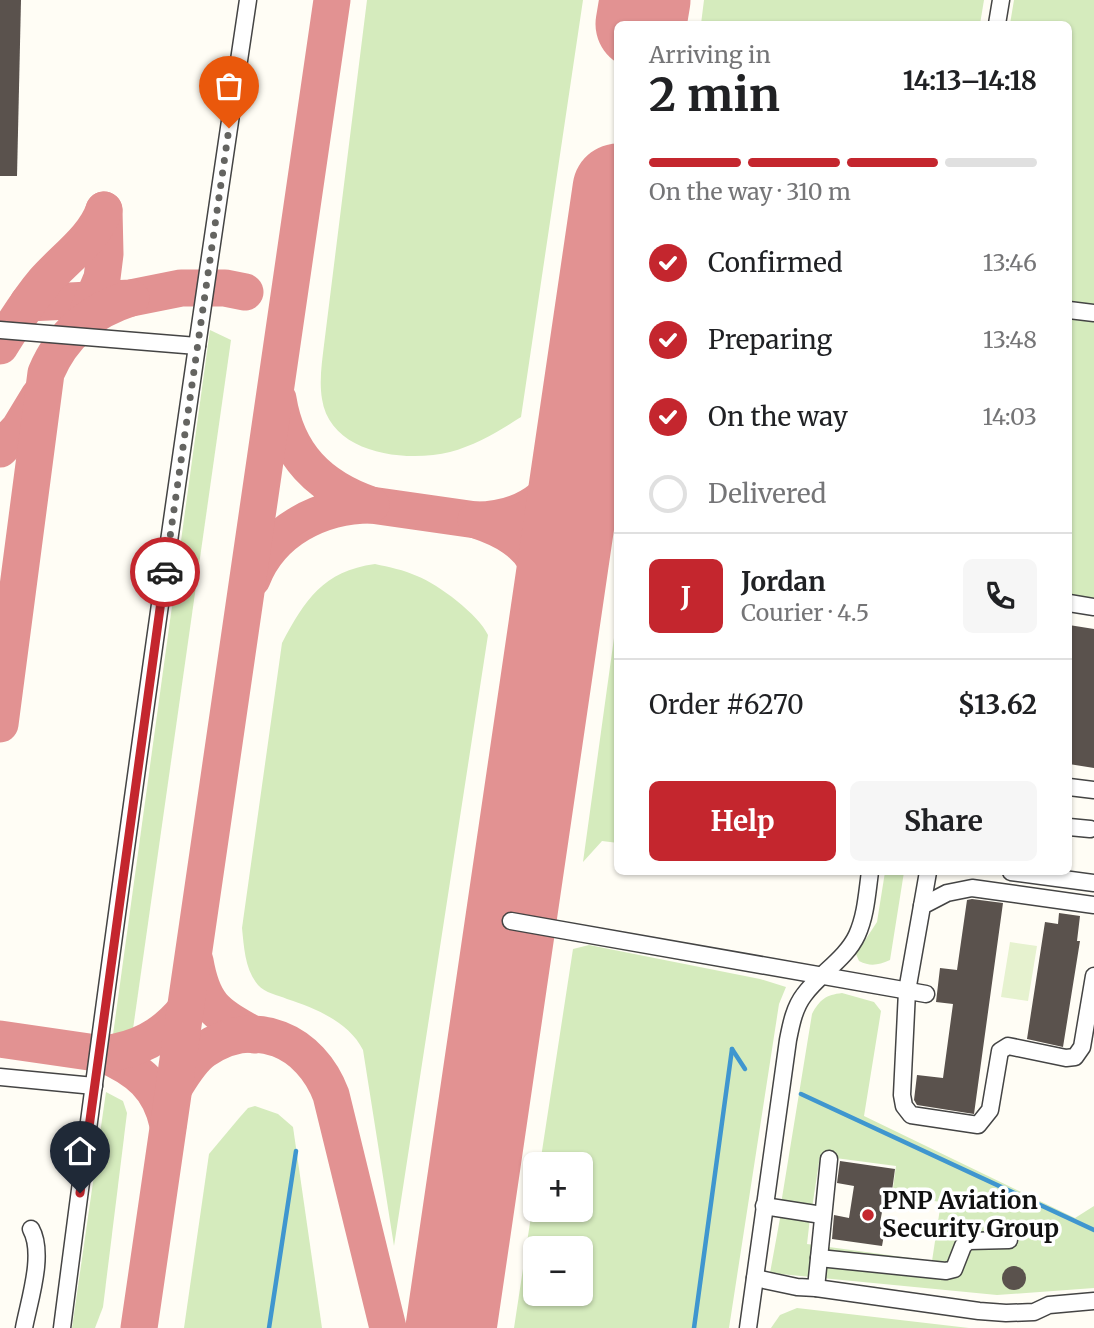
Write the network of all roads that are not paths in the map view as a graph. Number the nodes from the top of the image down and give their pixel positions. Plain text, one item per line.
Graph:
1 (248, 0) edge
2 (1001, 0) edge
3 (998, 21) edge
4 (1072, 310) edge
5 (1094, 313) edge
6 (0, 330) edge
7 (197, 346) junction
8 (1072, 603) edge
9 (1094, 607) edge
10 (1072, 787) edge
11 (1094, 790) edge
12 (1072, 827) edge
13 (1090, 829) dead end
14 (870, 875) edge
15 (927, 875) edge
16 (1034, 875) edge
17 (1094, 883) edge
18 (1094, 905) edge
19 (922, 906) junction
20 (511, 921) dead end
21 (821, 976) junction
22 (1094, 976) edge
23 (907, 991) junction
24 (926, 994) dead end
25 (0, 1077) edge
26 (94, 1086) junction
27 (829, 1159) dead end
28 (764, 1206) junction
29 (822, 1215) junction
30 (31, 1229) dead end
31 (1009, 1240) dead end
32 (819, 1258) junction
33 (755, 1278) junction
34 (816, 1288) junction
35 (1094, 1301) edge
36 (23, 1328) edge
37 (62, 1328) edge
38 (748, 1328) edge

1 - 7 lane
2 - 3 lane
4 - 5 lane
6 - 7 lane
7 - 26 lane
8 - 9 lane
10 - 11 lane
12 - 13 lane
14 - 21 lane
15 - 19 lane
16 - 17 lane
18 - 19 lane
19 - 23 lane
20 - 21 lane
21 - 23 lane
21 - 28 lane
22 - 23 lane
23 - 24 lane
25 - 26 lane
26 - 37 lane
27 - 29 lane
28 - 29 lane
28 - 33 lane
29 - 32 lane
30 - 36 lane
31 - 32 lane
32 - 34 lane
33 - 34 lane
33 - 38 lane
34 - 35 lane

